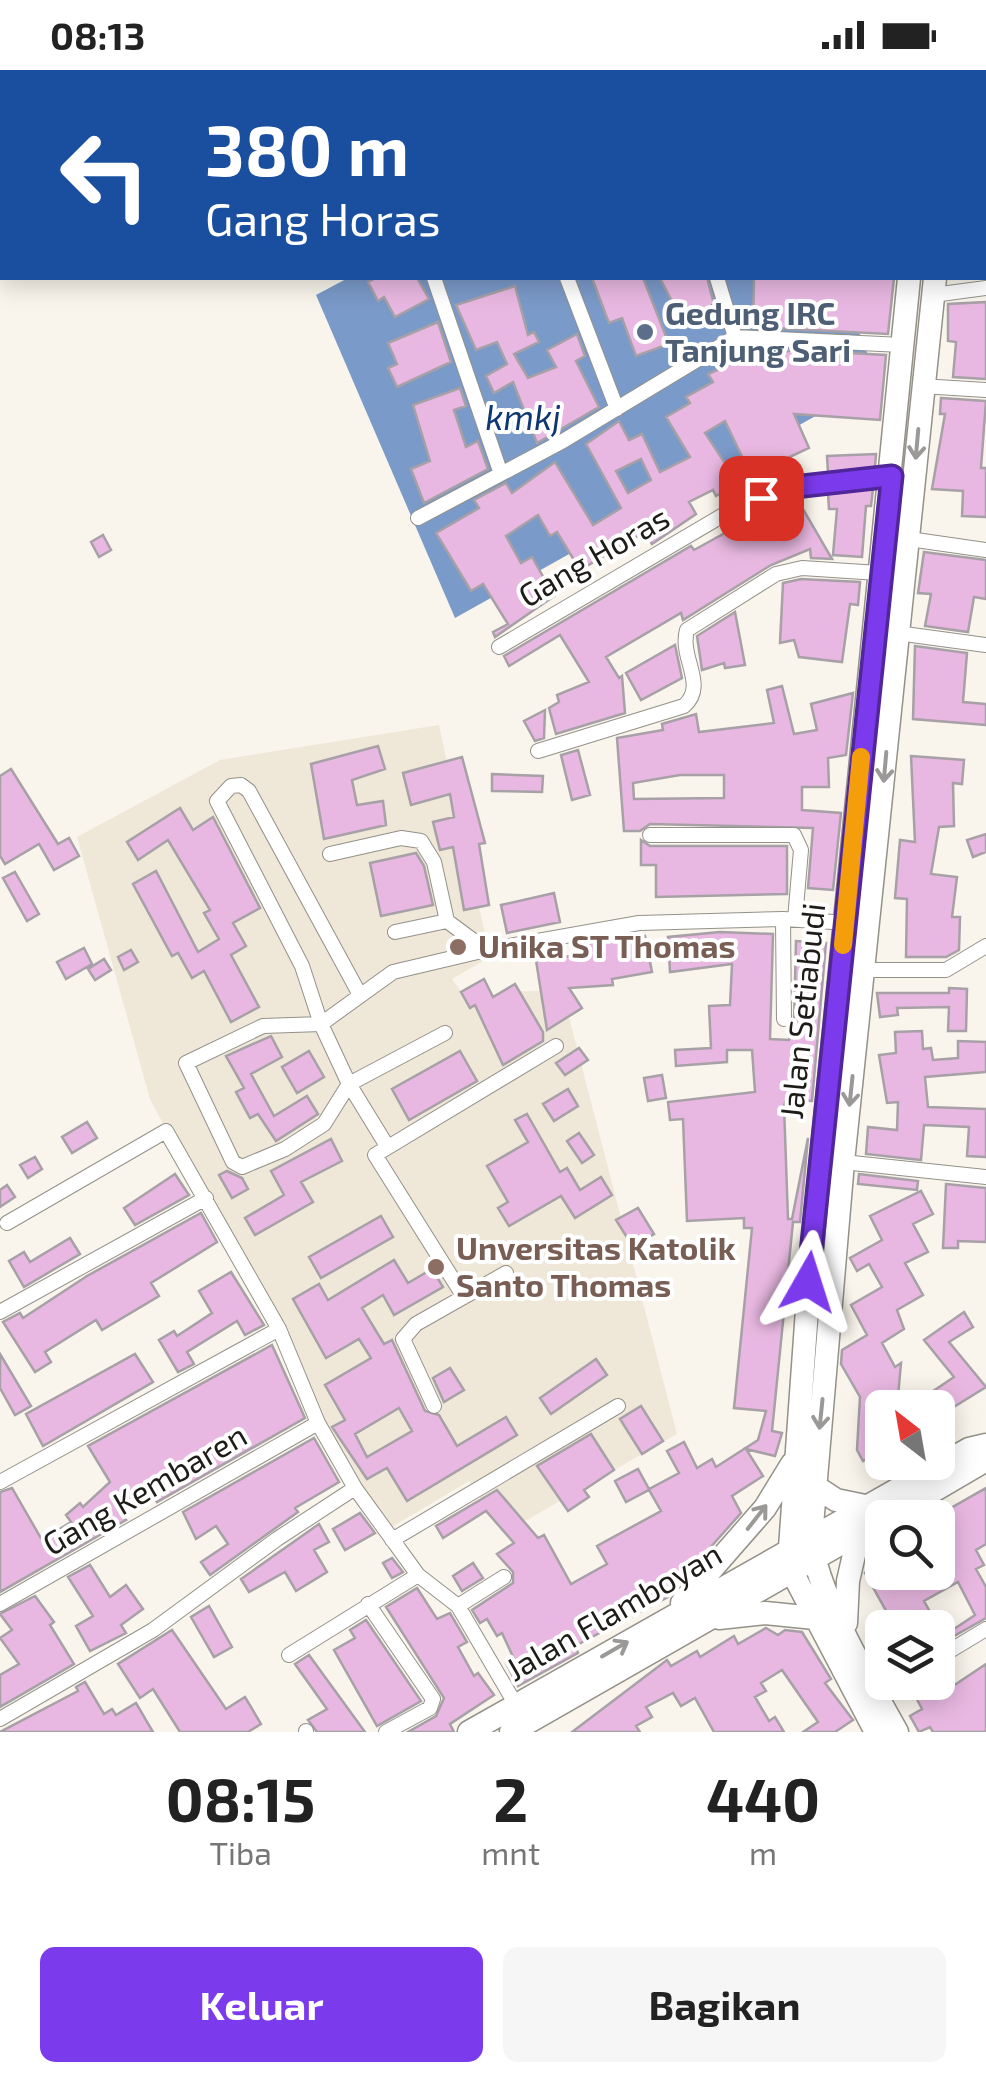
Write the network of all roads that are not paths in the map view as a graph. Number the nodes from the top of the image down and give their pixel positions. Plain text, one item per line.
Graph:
1 (435, 280) edge
2 (568, 280) edge
3 (719, 280) edge
4 (909, 280) edge
5 (934, 286) edge
6 (986, 288) edge
7 (735, 338) junction
8 (902, 345) junction
9 (921, 386) junction
10 (986, 390) edge
11 (616, 409) junction
12 (501, 474) junction
13 (892, 476) junction
14 (418, 518) dead end
15 (884, 532) junction
16 (909, 540) junction
17 (986, 550) edge
18 (879, 573) junction
19 (897, 633) junction
20 (986, 645) edge
21 (499, 647) dead end
22 (538, 751) dead end
23 (650, 834) dead end
24 (330, 854) dead end
25 (789, 919) junction
26 (447, 922) junction
27 (845, 922) junction
28 (870, 925) junction
29 (395, 932) dead end
30 (986, 946) edge
31 (486, 950) junction
32 (864, 970) junction
33 (360, 995) junction
34 (784, 1020) dead end
35 (322, 1024) junction
36 (445, 1033) dead end
37 (556, 1046) dead end
38 (349, 1084) junction
39 (387, 1146) junction
40 (843, 1162) junction
41 (986, 1177) edge
42 (206, 1198) junction
43 (8, 1223) dead end
44 (506, 1273) dead end
45 (808, 1282) junction
46 (836, 1284) junction
47 (464, 1297) junction
48 (0, 1312) edge
49 (279, 1329) junction
50 (434, 1406) dead end
51 (618, 1406) dead end
52 (318, 1423) junction
53 (986, 1445) edge
54 (796, 1458) junction
55 (986, 1460) edge
56 (0, 1482) edge
57 (813, 1485) junction
58 (355, 1488) junction
59 (899, 1500) edge
60 (907, 1500) edge
61 (865, 1510) edge
62 (865, 1521) edge
63 (865, 1527) edge
64 (859, 1533) junction
65 (392, 1540) junction
66 (801, 1553) junction
67 (418, 1574) junction
68 (504, 1577) dead end
69 (0, 1604) edge
70 (368, 1604) junction
71 (458, 1606) junction
72 (670, 1617) junction
73 (815, 1618) junction
74 (705, 1620) junction
75 (986, 1629) edge
76 (846, 1631) junction
77 (955, 1648) edge
78 (289, 1655) dead end
79 (865, 1658) edge
80 (579, 1681) junction
81 (890, 1700) edge
82 (516, 1706) junction
83 (0, 1720) edge
84 (386, 1732) edge
85 (470, 1732) edge
86 (511, 1732) edge
87 (876, 1732) edge
88 (897, 1732) edge

1 - 12 street
2 - 11 street
3 - 7 street
4 - 8 main road, Jalan Setiabudi
5 - 6 street
5 - 9 main road, Jalan Setiabudi
7 - 8 street
7 - 11 street
8 - 13 main road, Jalan Setiabudi
9 - 10 street
9 -> 16 main road, Jalan Setiabudi
11 - 12 street
12 - 14 street
13 - 15 main road, Jalan Setiabudi
13 - 21 street, Gang Horas
15 - 16 main road
15 - 18 main road, Jalan Setiabudi
16 - 17 street
16 - 19 main road, Jalan Setiabudi
18 - 22 street
18 - 27 main road, Jalan Setiabudi
19 - 20 street
19 -> 28 main road, Jalan Setiabudi
23 - 25 street
24 - 26 street
25 - 27 street
25 - 31 street
25 - 34 street
26 - 29 street
26 - 31 street
27 - 28 street
27 - 45 main road, Jalan Setiabudi
28 - 32 main road, Jalan Setiabudi
30 - 32 street
31 - 33 street
32 -> 40 main road, Jalan Setiabudi
33 - 35 street
33 - 35 street
35 - 38 street
35 - 38 street
36 - 38 street
37 - 39 street
38 - 39 street
39 - 47 street
40 - 41 street
40 - 46 main road, Jalan Setiabudi
42 - 43 street
42 - 48 street
42 - 49 street
44 - 47 street
45 - 46 main road
45 - 54 main road, Jalan Setiabudi
46 -> 57 main road, Jalan Setiabudi
47 - 50 street
49 - 52 street
49 - 56 street
51 - 65 street
52 - 58 street
52 - 69 street, Gang Kembaren
53 - 59 main road
54 - 66 main road, Jalan Setiabudi
72 -> 54 main road
55 - 60 main road
57 - 61 main road
57 - 66 main road, Jalan Setiabudi
58 - 65 street
58 - 83 street
62 - 66 main road
63 - 64 main road
64 - 66 main road
64 - 76 main road
65 - 67 street
66 - 72 main road, Jalan Flamboyan
66 - 73 main road, Jalan Setiabudi
66 - 74 main road, Jalan Flamboyan
66 - 76 main road, Jalan Setiabudi
67 - 70 street
67 - 71 street
68 - 71 street
70 - 78 street
70 - 84 street
71 - 82 street
80 -> 72 main road, Jalan Flamboyan
73 - 74 main road
73 - 87 main road, Jalan Setiabudi
74 - 80 main road, Jalan Flamboyan
75 - 77 street
76 - 79 main road, Jalan Setiabudi
80 - 82 main road, Jalan Flamboyan
80 - 86 main road, Jalan Flamboyan
81 - 88 main road, Jalan Setiabudi
82 - 85 main road, Jalan Flamboyan

